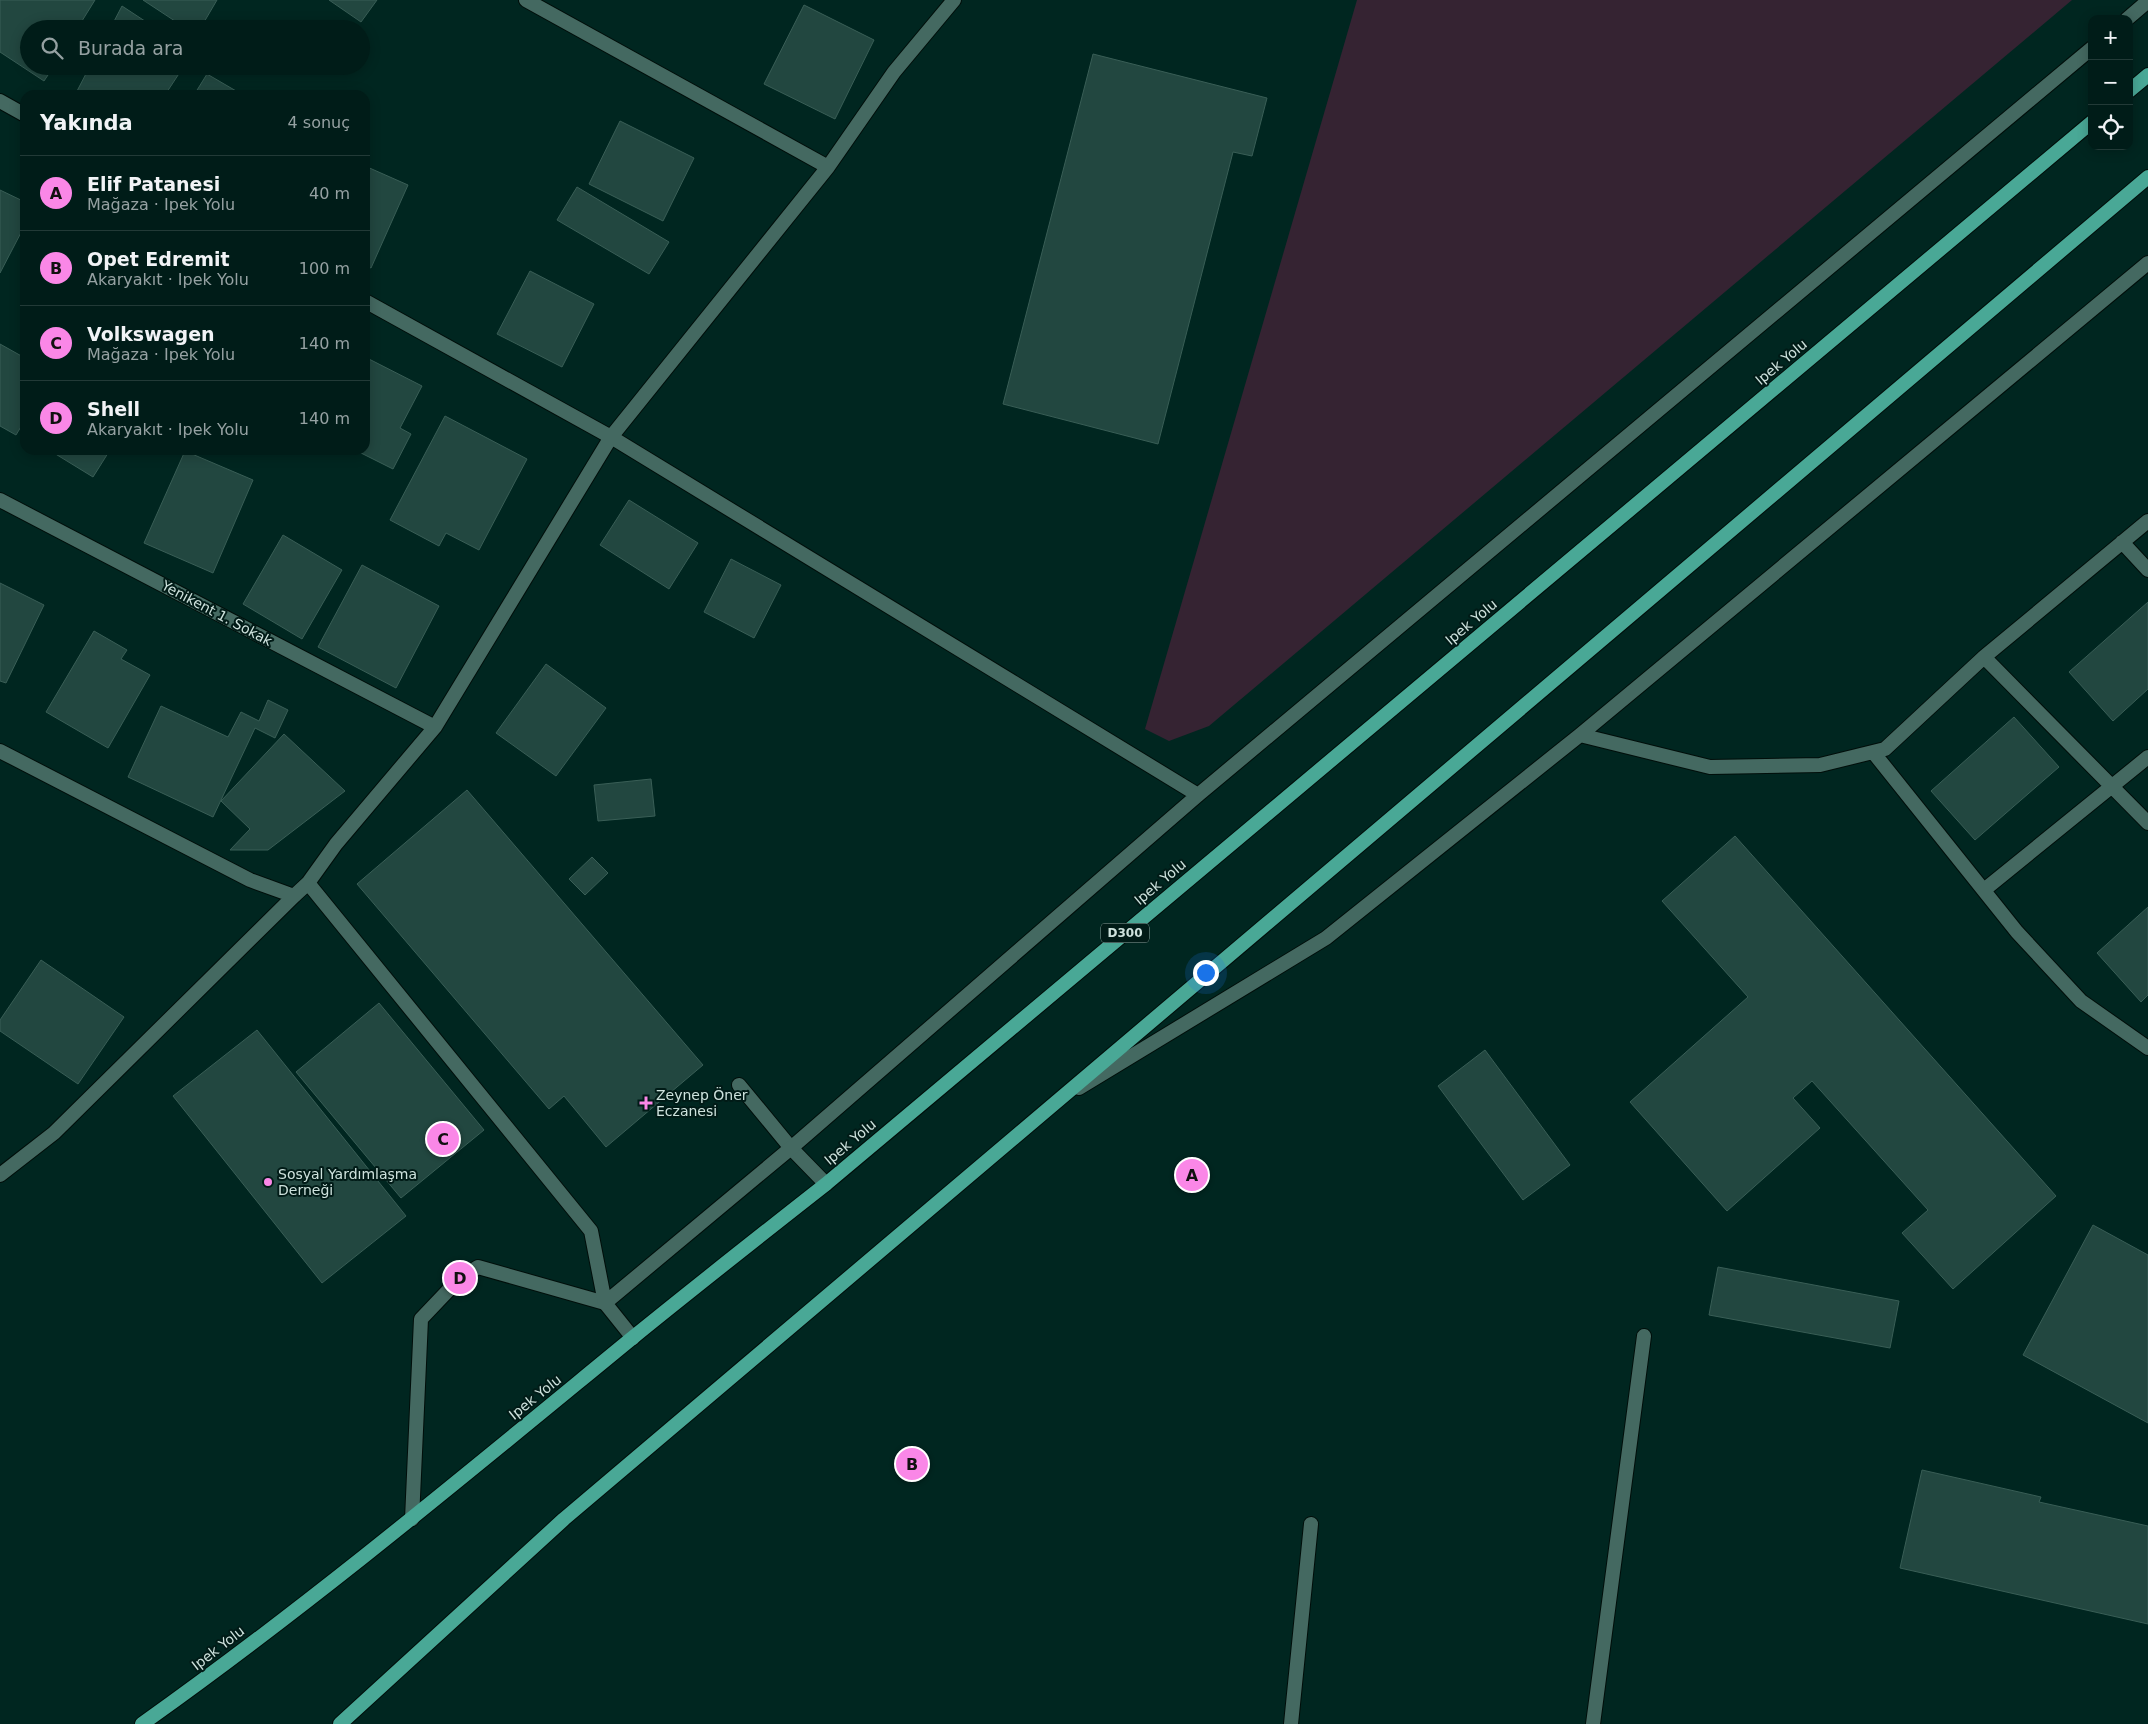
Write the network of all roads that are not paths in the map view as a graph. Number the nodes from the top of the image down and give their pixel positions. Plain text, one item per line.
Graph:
1 (526, 0) edge
2 (954, 0) edge
3 (2148, 1) edge
4 (2131, 15) edge
5 (2088, 51) edge
6 (2148, 75) edge
7 (2133, 88) edge
8 (0, 101) edge
9 (20, 112) edge
10 (2088, 125) edge
11 (828, 168) junction
12 (2148, 177) edge
13 (2148, 264) edge
14 (370, 305) edge
15 (611, 437) junction
16 (0, 500) edge
17 (2148, 520) edge
18 (2122, 542) junction
19 (2148, 570) edge
20 (1984, 657) junction
21 (435, 727) junction
22 (1580, 734) junction
23 (0, 751) edge
24 (1873, 752) junction
25 (2148, 757) edge
26 (2114, 787) junction
27 (1198, 795) junction
28 (2148, 823) edge
29 (308, 883) junction
30 (1984, 890) junction
31 (294, 896) junction
32 (2147, 1046) edge
33 (739, 1085) dead end
34 (1052, 1104) junction
35 (791, 1148) junction
36 (0, 1175) edge
37 (826, 1184) junction
38 (604, 1303) junction
39 (1644, 1336) dead end
40 (633, 1338) junction
41 (412, 1519) junction
42 (1311, 1524) dead end
43 (142, 1724) edge
44 (340, 1724) edge
45 (1291, 1724) edge
46 (1593, 1724) edge

1 - 11 street
2 - 11 street
3 - 4 street
5 - 27 street
6 - 7 highway
8 - 9 street
10 - 37 highway, Ipek Yolu / D300
11 - 15 street
12 - 34 highway
13 - 22 street
14 - 15 street
15 - 21 street
15 - 27 street
16 - 21 street, Yenikent 1. Sokak
17 - 18 street
18 - 19 street
18 - 20 street
20 - 24 street
20 - 26 street
21 - 29 street
22 - 24 street
22 - 34 street
23 - 31 street
24 - 30 street
25 - 26 street
26 - 28 street
26 - 30 street
27 - 35 street
29 - 31 street
29 - 38 street
30 - 32 street
31 - 36 street
33 - 35 street
34 - 44 highway
35 - 37 street
35 - 38 street
37 - 40 highway, Ipek Yolu / D300
38 - 40 street
38 - 41 street
39 - 46 street
40 - 41 highway, Ipek Yolu / D300
41 - 43 highway, Ipek Yolu / D300
42 - 45 street

